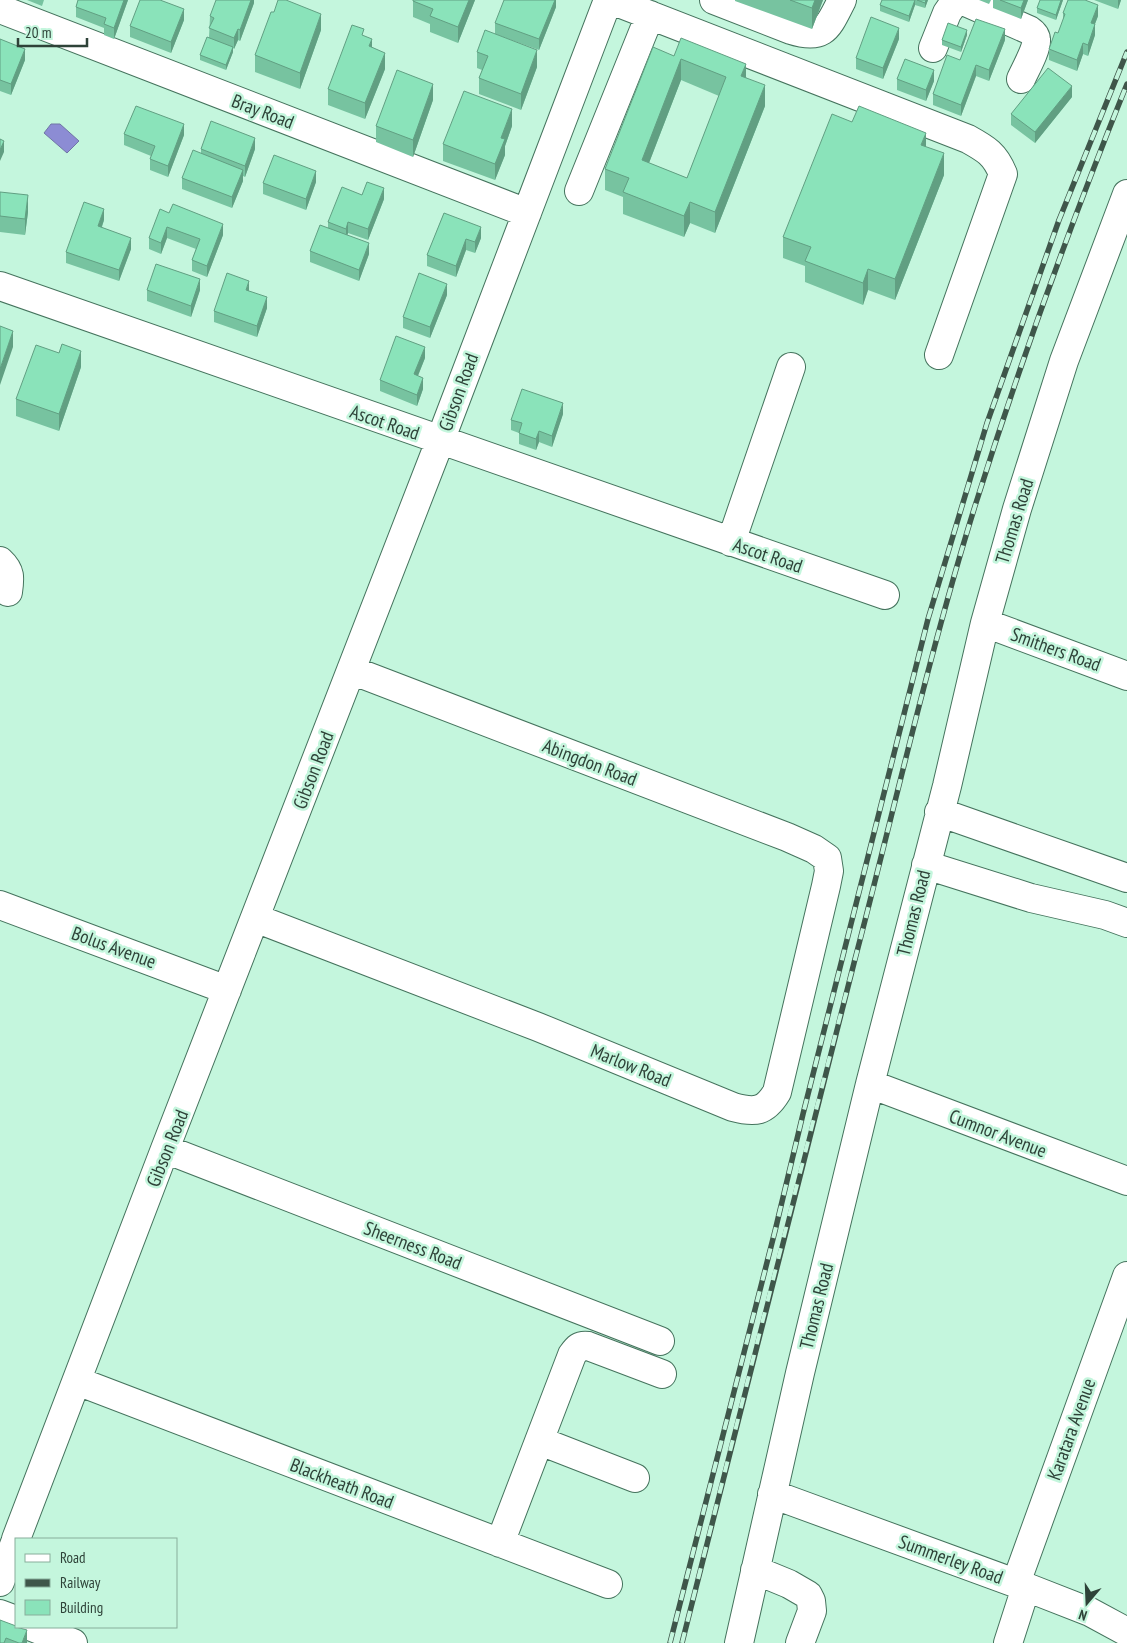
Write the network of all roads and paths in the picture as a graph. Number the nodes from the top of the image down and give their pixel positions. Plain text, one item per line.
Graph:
1 (609, 0) edge
2 (714, 0) edge
3 (842, 0) edge
4 (956, 0) edge
5 (961, 0) edge
6 (0, 9) edge
7 (650, 15) junction
8 (933, 48) dead end
9 (1021, 79) dead end
10 (579, 191) dead end
11 (1127, 194) edge
12 (527, 213) junction
13 (0, 286) edge
14 (939, 355) dead end
15 (790, 367) dead end
16 (440, 441) junction
17 (730, 542) junction
18 (0, 561) edge
19 (8, 592) dead end
20 (885, 595) dead end
21 (985, 623) junction
22 (351, 670) junction
23 (1127, 676) edge
24 (939, 812) junction
25 (827, 858) joint
26 (926, 865) junction
27 (1127, 878) edge
28 (0, 905) edge
29 (255, 918) junction
30 (1127, 923) edge
31 (227, 990) junction
32 (870, 1084) junction
33 (165, 1149) junction
34 (1127, 1181) edge
35 (1127, 1276) edge
36 (660, 1341) dead end
37 (662, 1374) dead end
38 (76, 1381) junction
39 (540, 1441) junction
40 (635, 1478) dead end
41 (772, 1494) junction
42 (16, 1538) edge
43 (15, 1542) edge
44 (500, 1543) junction
45 (755, 1570) junction
46 (0, 1582) edge
47 (608, 1584) dead end
48 (1021, 1585) junction
49 (0, 1614) edge
50 (15, 1620) edge
51 (35, 1628) edge
52 (1127, 1632) edge
53 (74, 1643) edge
54 (739, 1643) edge
55 (800, 1643) edge
56 (1008, 1643) edge

1 - 7 street
1 - 12 street, Gibson Road
2 - 3 street
4 - 8 street
5 - 9 street
6 - 12 street, Bray Road
7 - 10 street
7 - 14 street
11 - 21 street, Thomas Road
12 - 16 street, Gibson Road
13 - 16 street, Ascot Road
15 - 17 street
16 - 17 street, Ascot Road
16 - 22 street, Gibson Road
17 - 20 street, Ascot Road
18 - 19 street
21 - 23 street, Smithers Road
21 - 24 street, Thomas Road
22 - 25 street, Abingdon Road
22 - 29 street, Gibson Road
24 - 26 street, Thomas Road
24 - 27 street
25 - 29 street, Marlow Road
26 - 30 street
26 - 32 street, Thomas Road
28 - 31 street, Bolus Avenue
29 - 31 street, Gibson Road
31 - 33 street, Gibson Road
32 - 34 street, Cumnor Avenue
32 - 41 street, Thomas Road
33 - 36 street, Sheerness Road
33 - 38 street, Gibson Road
35 - 48 street, Karatara Avenue
37 - 39 street
38 - 42 street, Gibson Road
38 - 44 street, Blackheath Road
39 - 40 street
39 - 44 street
41 - 45 street, Thomas Road
41 - 48 street, Summerley Road
43 - 46 street, Gibson Road
44 - 47 street, Blackheath Road
45 - 54 street, Thomas Road
45 - 55 street
48 - 52 street, Summerley Road
48 - 56 street, Karatara Avenue
49 - 50 street
51 - 53 street

